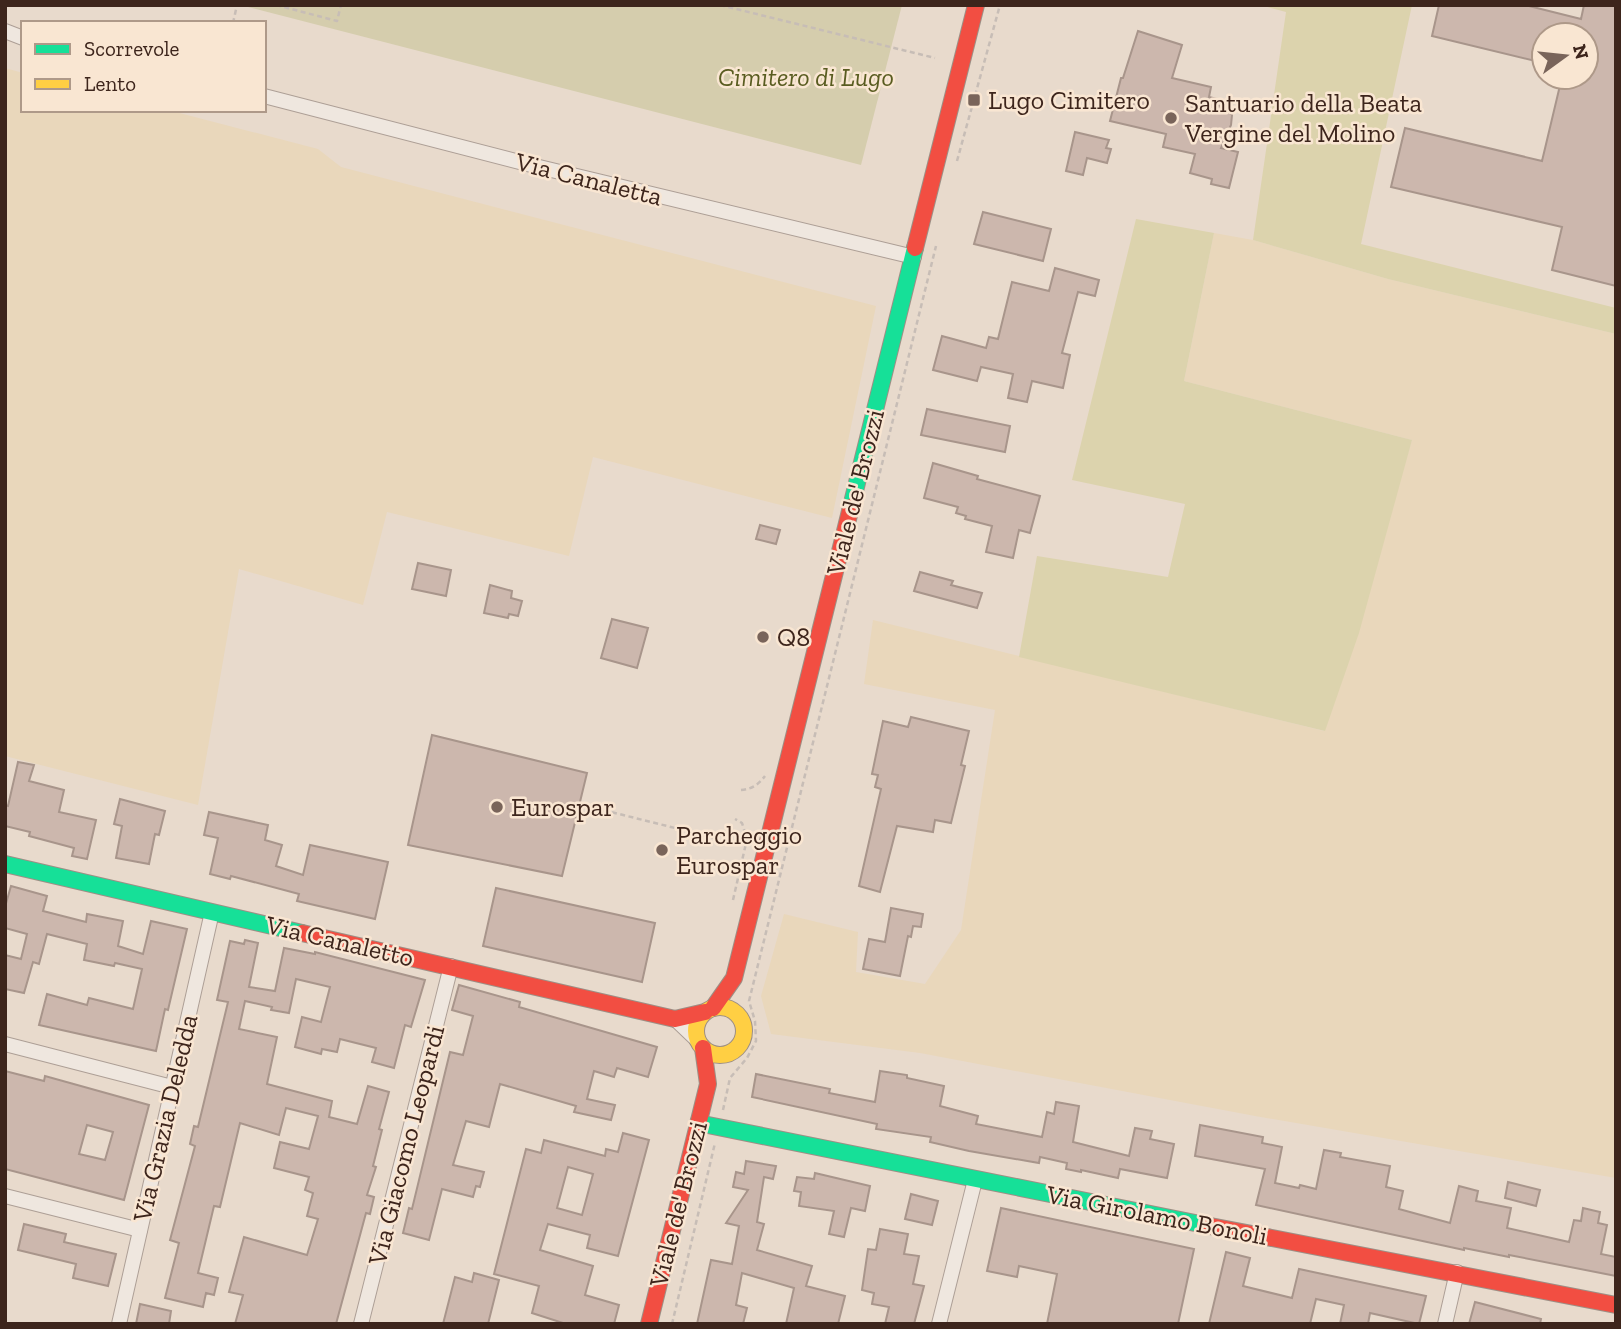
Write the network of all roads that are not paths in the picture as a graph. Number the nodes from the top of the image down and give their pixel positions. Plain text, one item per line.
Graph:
1 (976, 5) edge
2 (266, 97) edge
3 (914, 257) junction
4 (5, 864) edge
5 (212, 912) junction
6 (451, 966) junction
7 (734, 978) junction
8 (709, 1010) junction
9 (741, 1018) junction
10 (675, 1019) junction
11 (5, 1044) edge
12 (701, 1044) junction
13 (733, 1052) junction
14 (708, 1084) junction
15 (172, 1087) junction
16 (698, 1123) junction
17 (975, 1180) junction
18 (5, 1196) edge
19 (140, 1230) junction
20 (1457, 1272) junction
21 (1616, 1305) edge
22 (119, 1324) edge
23 (361, 1324) edge
24 (649, 1324) edge
25 (939, 1324) edge
26 (1445, 1324) edge

1 - 3 street, Viale de' Brozzi
2 - 3 street, Via Canaletta
3 - 7 street, Viale de' Brozzi
4 - 5 street, Via Canaletto
5 - 6 street, Via Canaletto
5 - 15 street, Via Grazia Deledda
6 - 10 street, Via Canaletto
6 - 23 street, Via Giacomo Leopardi
7 - 8 street, Viale de' Brozzi
7 - 9 street, Viale de' Brozzi
8 - 9 street
8 - 10 street, Via Canaletto
8 - 12 street, Viale de' Brozzi
9 - 13 street, Viale de' Brozzi
10 - 12 street
11 - 15 street
12 - 13 street
12 - 14 street, Viale de' Brozzi
13 - 14 street, Viale de' Brozzi
14 - 16 street, Viale de' Brozzi
15 - 19 street, Via Grazia Deledda
16 - 17 street, Via Girolamo Bonoli
16 - 24 street, Viale de' Brozzi
17 - 20 street, Via Girolamo Bonoli
17 - 25 street
18 - 19 street
19 - 22 street, Via Grazia Deledda
20 - 21 street, Via Girolamo Bonoli
20 - 26 street

